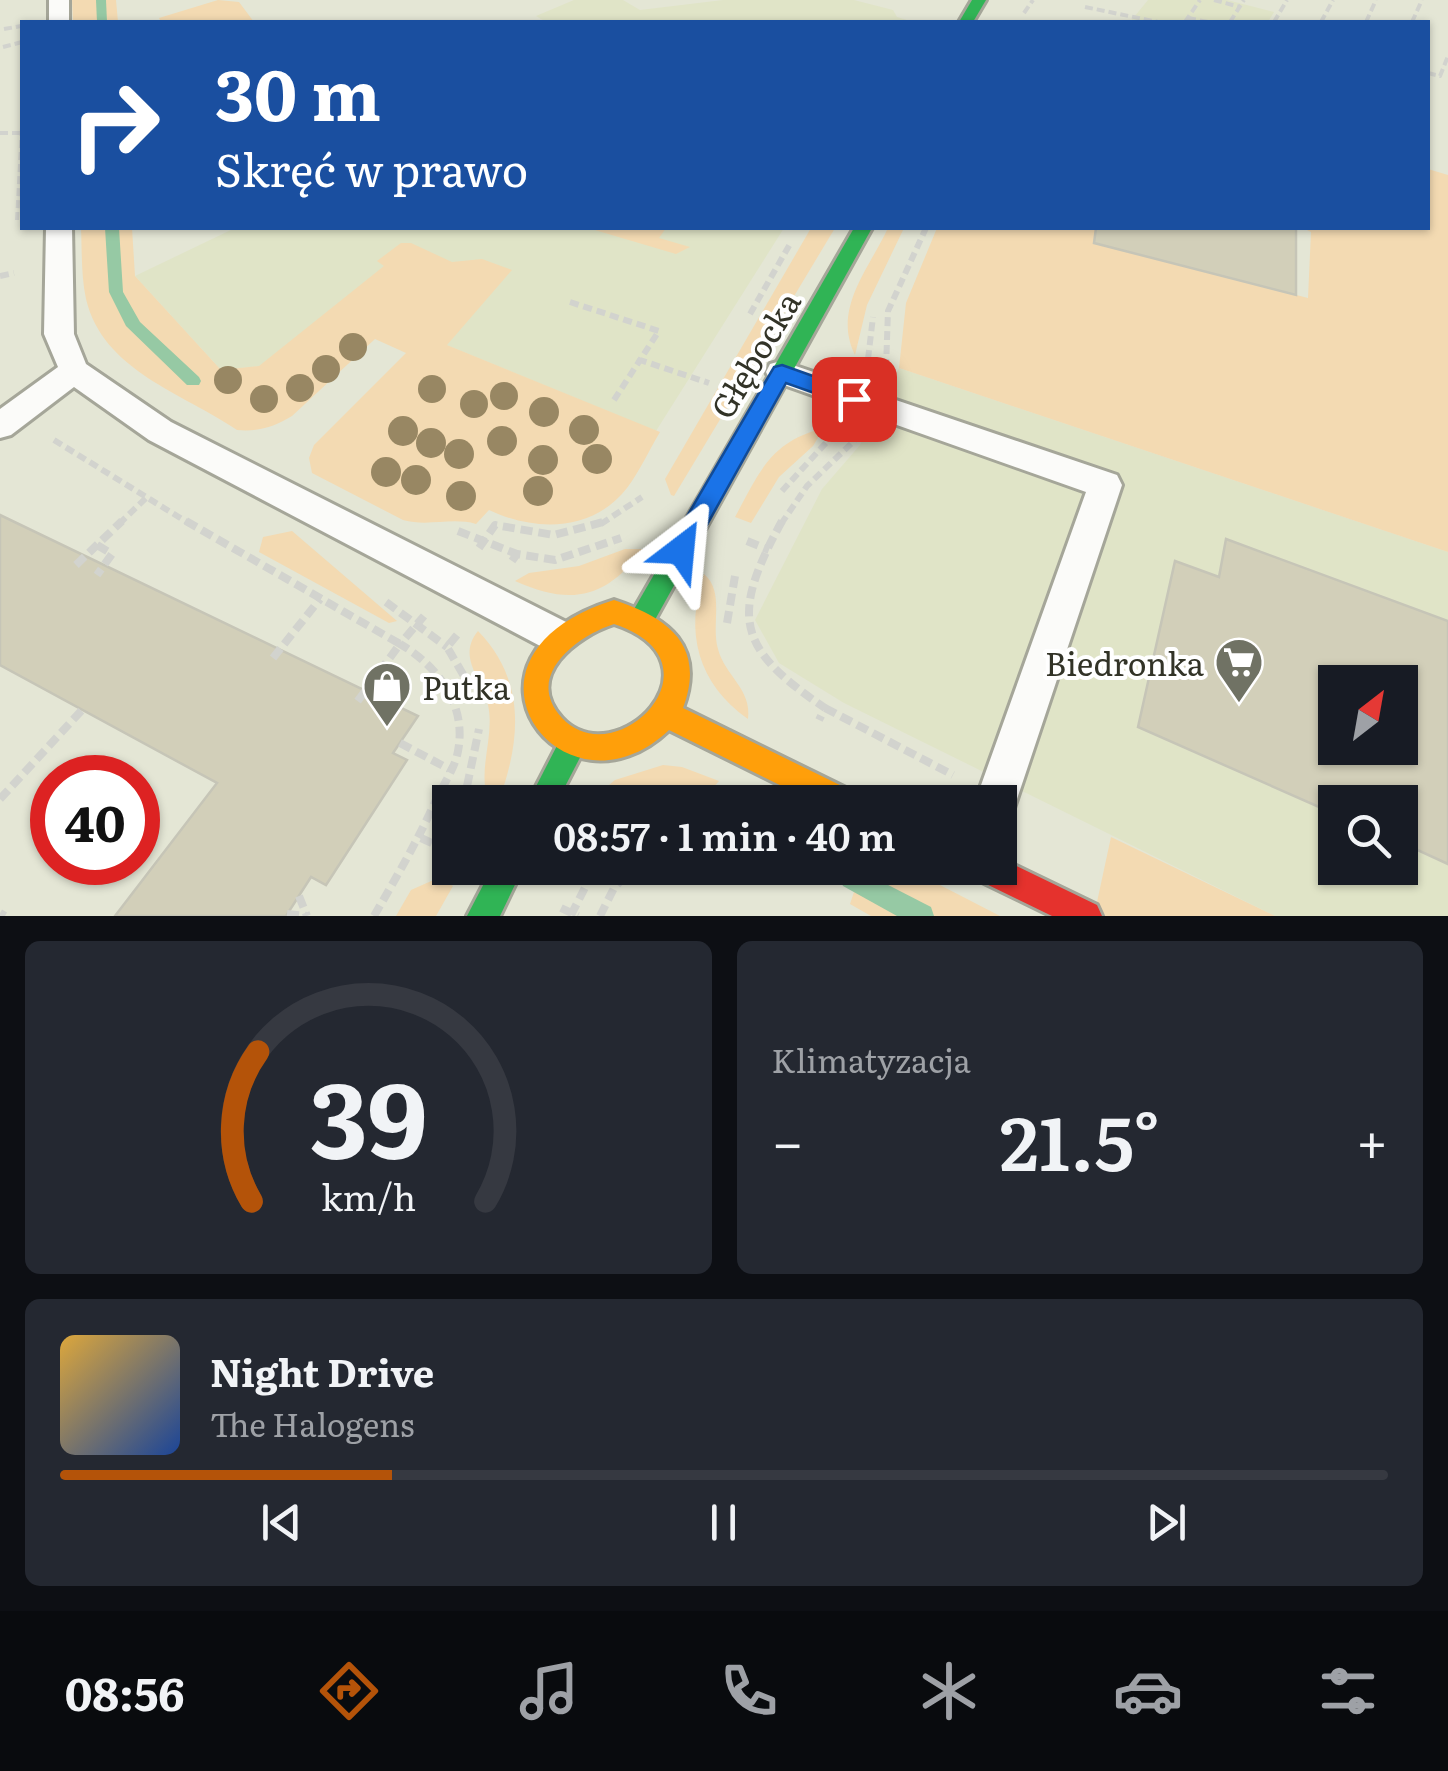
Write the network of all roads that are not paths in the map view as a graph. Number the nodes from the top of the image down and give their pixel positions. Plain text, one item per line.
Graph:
1 (59, 230) edge
2 (862, 230) edge
3 (74, 371) junction
4 (782, 372) junction
5 (0, 426) edge
6 (642, 619) junction
7 (558, 636) junction
8 (668, 714) junction
9 (573, 744) junction
10 (551, 785) edge
11 (806, 785) edge
12 (1002, 785) edge
13 (1017, 883) edge
14 (499, 885) edge
15 (482, 916) edge
16 (1086, 916) edge

1 - 3 lane
2 - 4 street, Głębocka
3 - 5 lane
3 - 7 lane
4 - 6 street, Głębocka
4 - 12 lane
6 - 7 street
6 - 8 street
7 - 9 street
8 - 9 street
8 - 11 street
9 - 10 street
13 - 16 street
14 - 15 street

